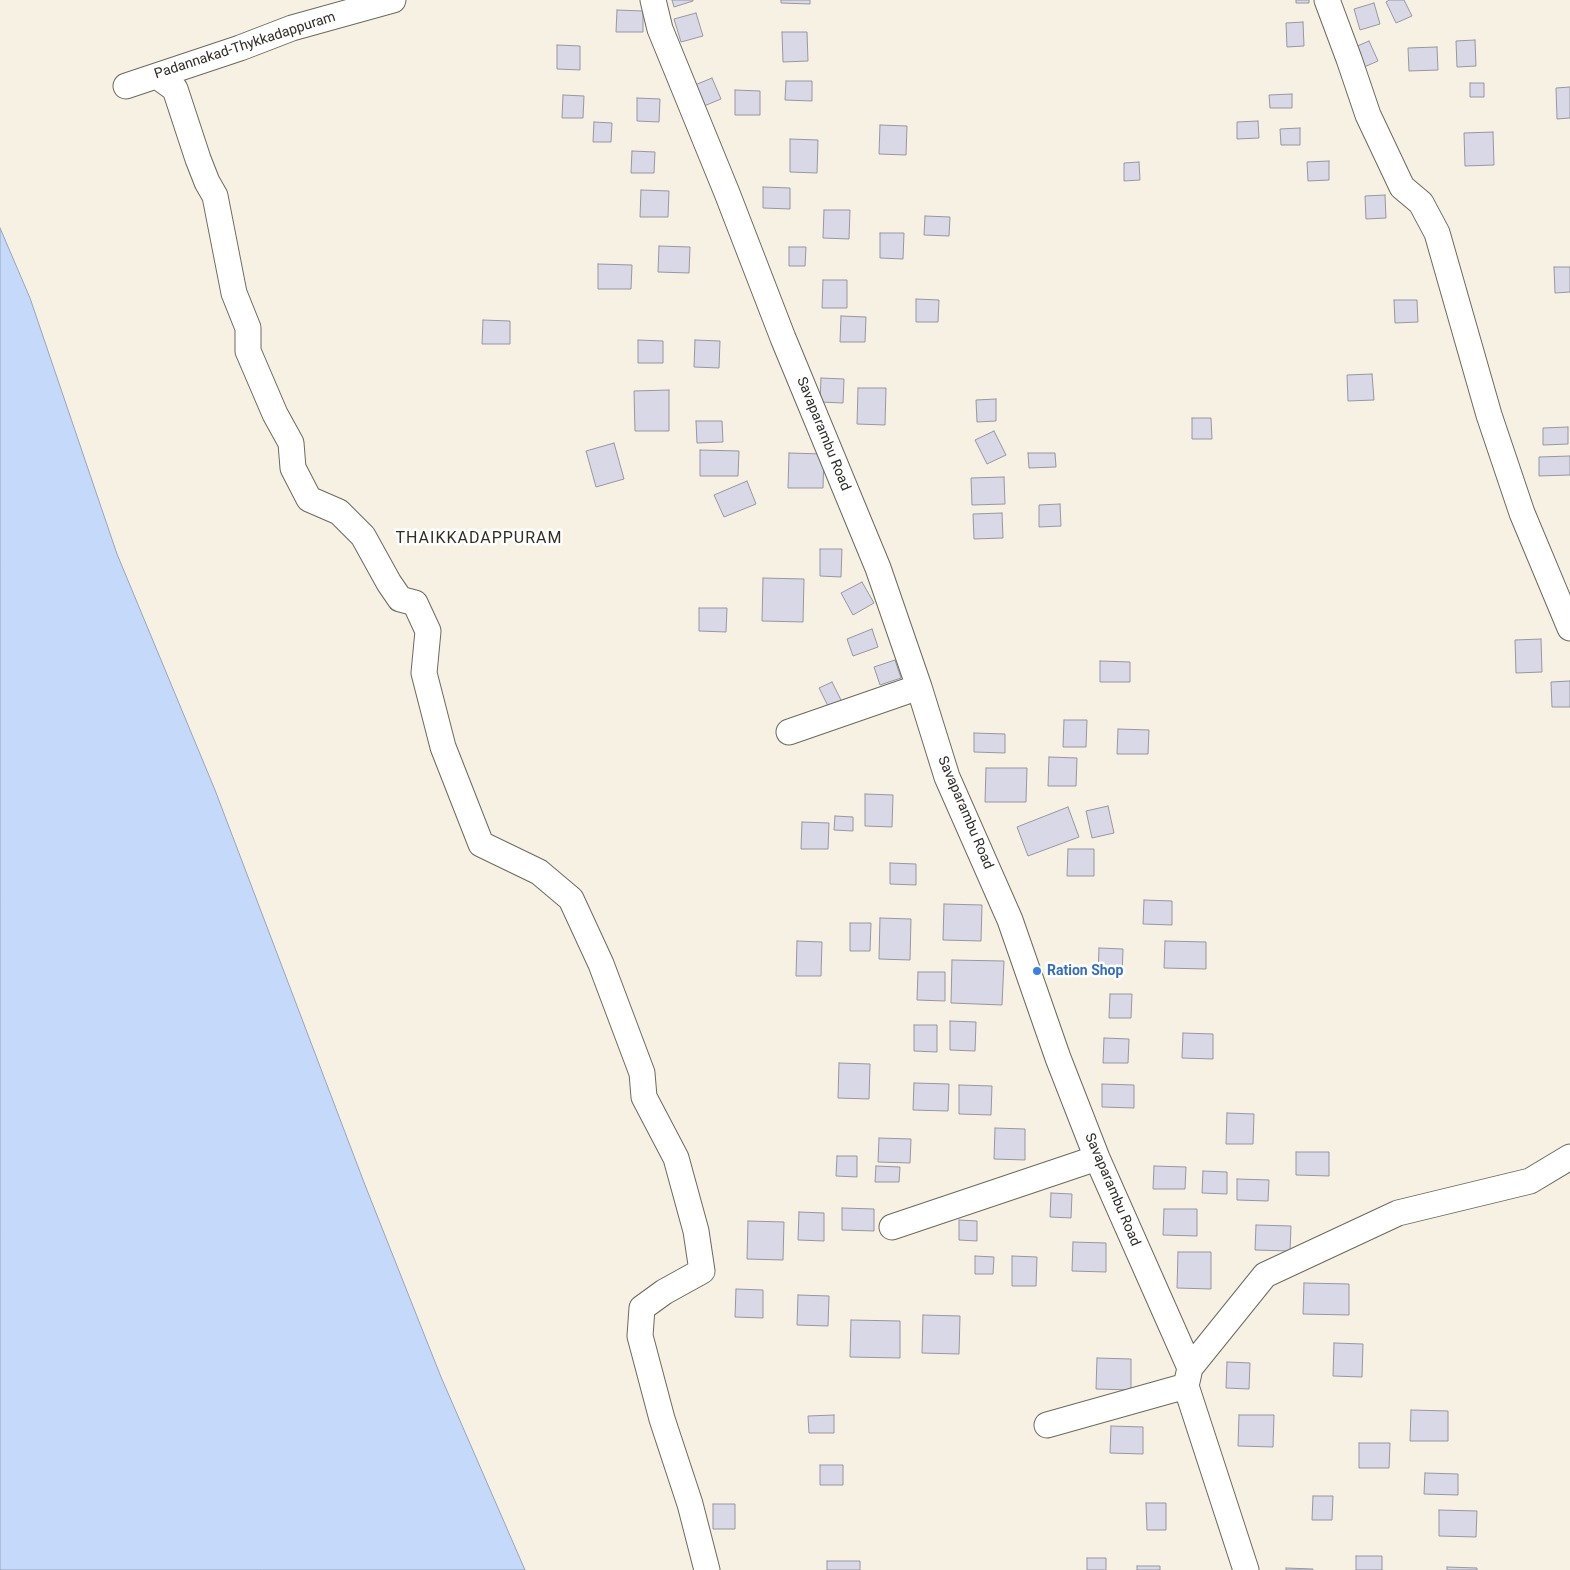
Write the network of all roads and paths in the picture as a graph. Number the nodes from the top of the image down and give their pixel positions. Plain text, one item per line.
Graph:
1 (393, 0) edge
2 (653, 0) edge
3 (1327, 0) edge
4 (157, 76) junction
5 (126, 86) dead end
6 (1570, 628) edge
7 (919, 687) junction
8 (789, 732) dead end
9 (1570, 1157) edge
10 (1097, 1158) junction
11 (892, 1227) dead end
12 (1188, 1377) junction
13 (1047, 1425) dead end
14 (707, 1570) edge
15 (1246, 1570) edge

1 - 4 street, Padannakad-Thykkadappuram
2 - 7 street, Savaparambu Road
3 - 6 street
4 - 5 street, Padannakad-Thykkadappuram
4 - 14 street
7 - 8 street
7 - 10 street, Savaparambu Road
9 - 12 street
10 - 11 street
10 - 12 street, Savaparambu Road
12 - 13 street
12 - 15 street, Savaparambu Road

